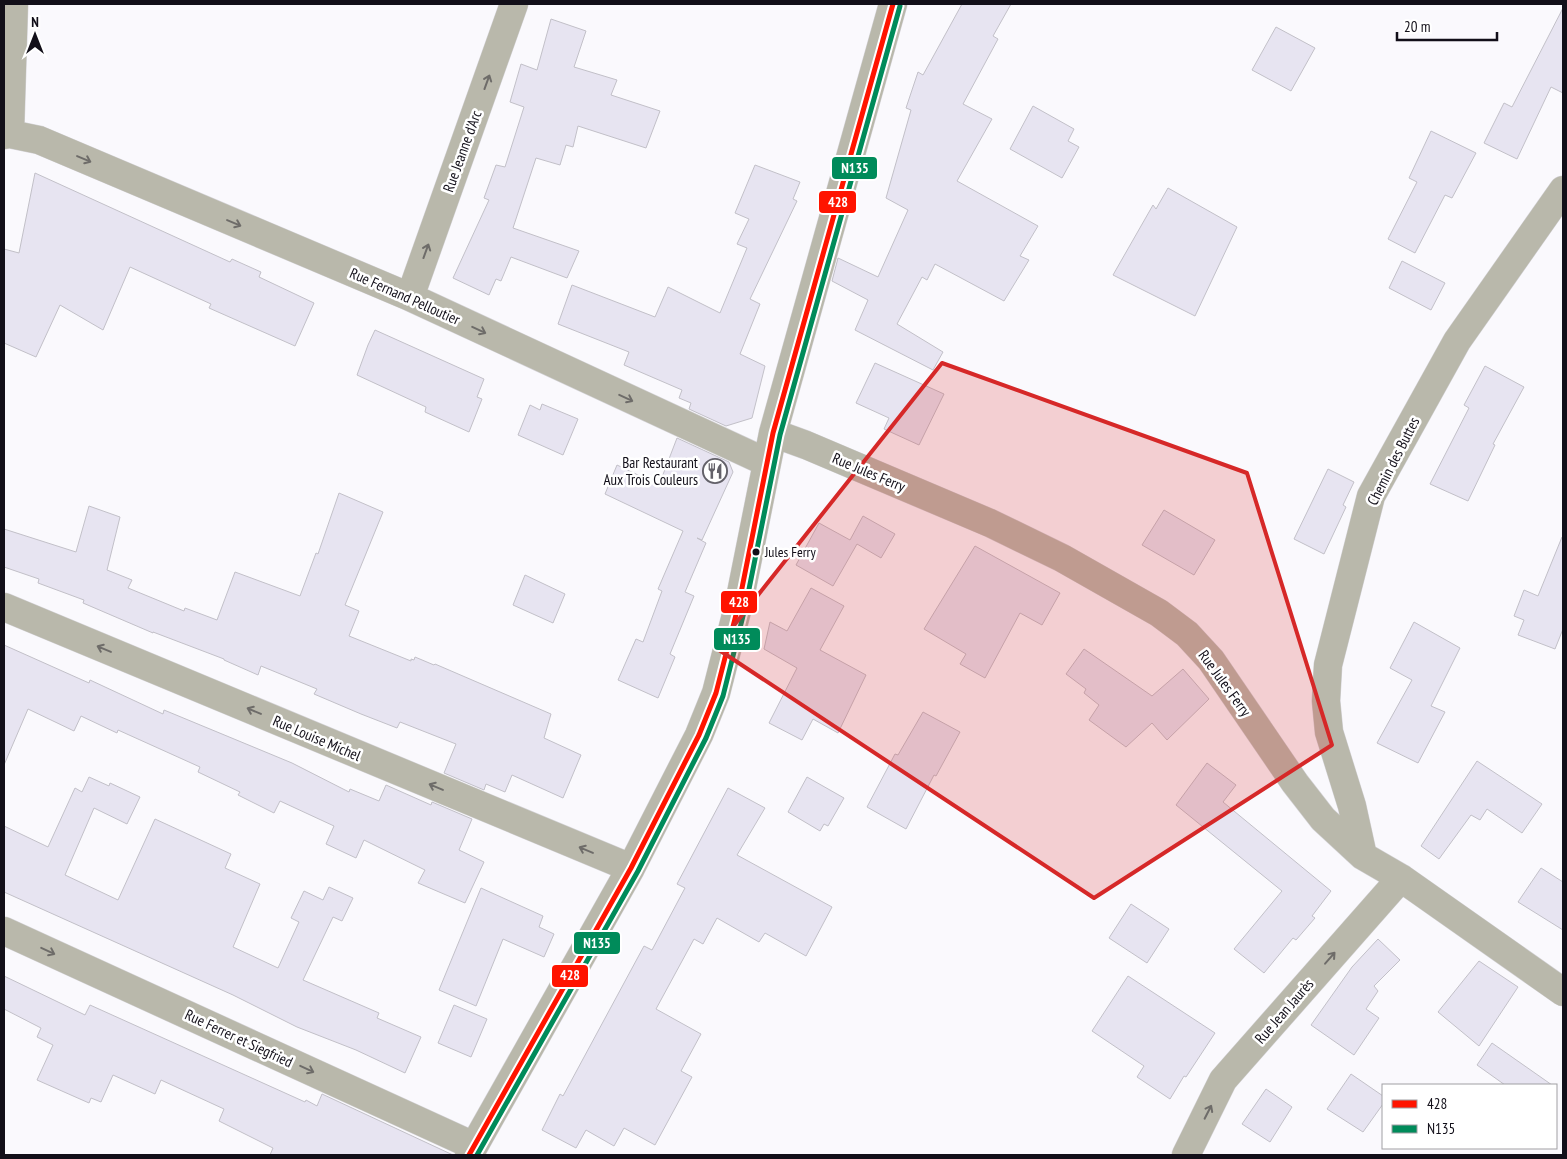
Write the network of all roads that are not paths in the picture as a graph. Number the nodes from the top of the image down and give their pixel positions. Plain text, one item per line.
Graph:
1 (14, 4) edge
2 (514, 4) edge
3 (892, 4) edge
4 (7, 135) edge
5 (1563, 190) edge
6 (410, 297) junction
7 (773, 433) junction
8 (766, 462) junction
9 (4, 607) edge
10 (1363, 856) junction
11 (631, 868) junction
12 (1401, 878) junction
13 (4, 931) edge
14 (1563, 992) edge
15 (472, 1150) edge
16 (1186, 1155) edge

1 - 4 street
6 -> 2 street, Rue Jeanne d'Arc
3 - 7 street
4 -> 6 street, Rue Fernand Pelloutier
5 - 10 street, Chemin des Buttes
6 -> 8 street, Rue Fernand Pelloutier
7 - 8 street
7 - 10 street, Rue Jules Ferry
8 - 11 street
11 -> 9 street, Rue Louise Michel
10 - 12 street, Rue Jules Ferry
11 - 15 street
12 - 14 street, Rue Jules Ferry
16 -> 12 street, Rue Jean Jaurès
13 -> 15 street, Rue Ferrer et Siegfried

